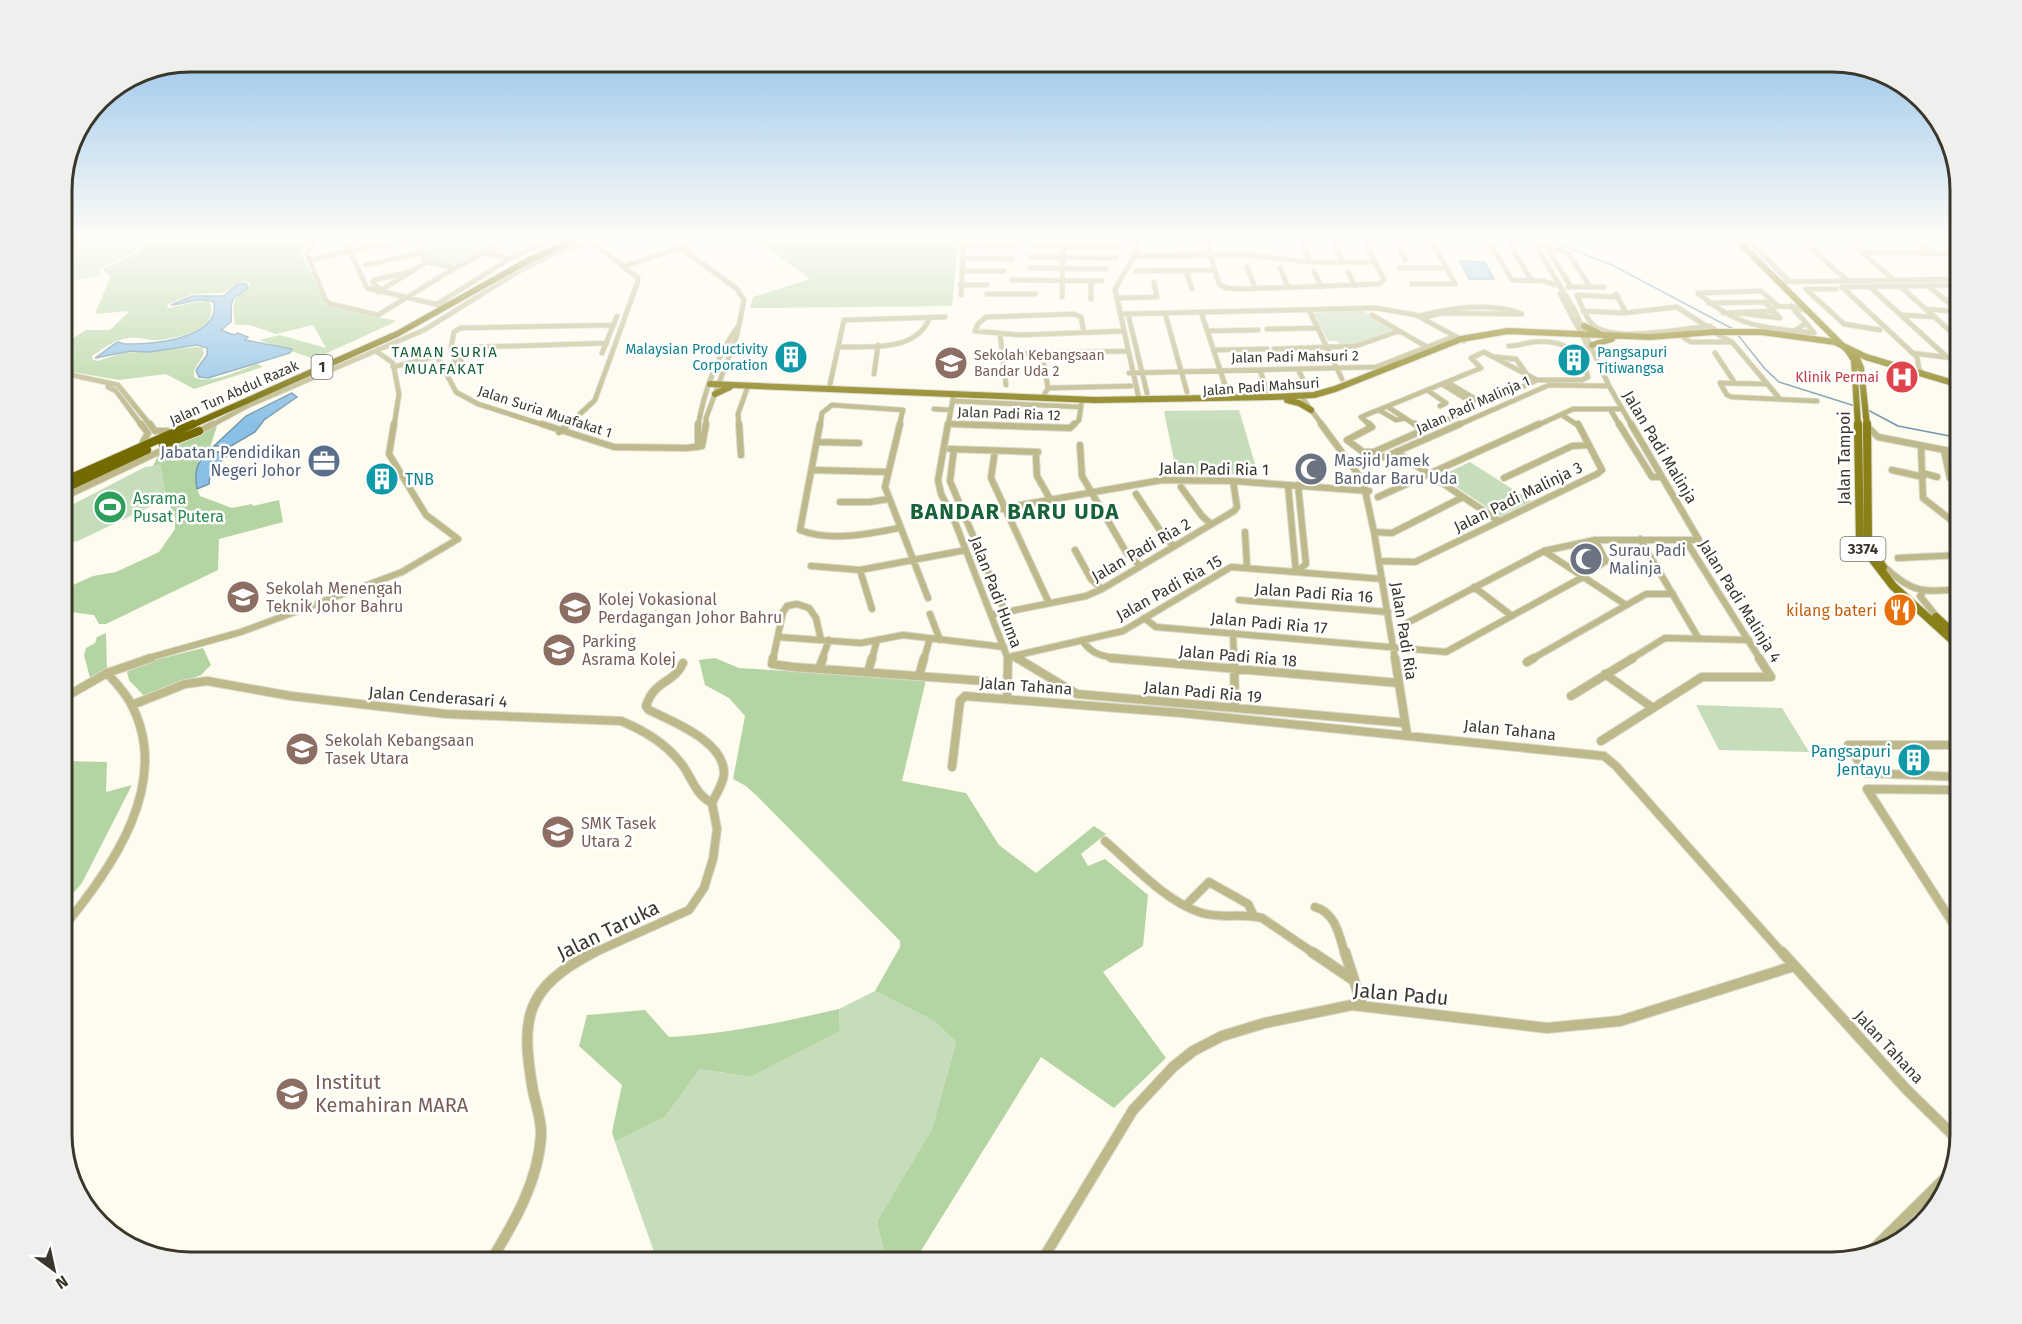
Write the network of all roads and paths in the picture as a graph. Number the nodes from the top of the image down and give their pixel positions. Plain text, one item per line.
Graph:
1 (328, 302) edge
2 (402, 302) edge
3 (423, 302) edge
4 (444, 302) edge
5 (451, 302) edge
6 (456, 302) edge
7 (471, 302) edge
8 (631, 302) edge
9 (745, 302) edge
10 (1117, 302) edge
11 (1567, 302) edge
12 (1569, 302) edge
13 (1580, 302) edge
14 (1620, 302) edge
15 (1769, 302) edge
16 (1801, 302) edge
17 (1803, 302) edge
18 (1820, 302) edge
19 (1850, 302) edge
20 (1855, 302) edge
21 (1887, 302) edge
22 (1919, 302) edge
23 (1708, 303) joint
24 (1772, 305) junction
25 (438, 306) junction
26 (1791, 306) junction
27 (1927, 309) junction
28 (1309, 310) junction
29 (1576, 311) junction
30 (1585, 311) junction
31 (1950, 311) edge
32 (1201, 312) junction
33 (1440, 312) junction
34 (1809, 312) junction
35 (1165, 313) junction
36 (1626, 313) junction
37 (1722, 313) junction
38 (1738, 313) junction
39 (1120, 314) junction
40 (1128, 314) junction
41 (1372, 315) dead end
42 (1902, 315) junction
43 (617, 316) dead end
44 (945, 316) dead end
45 (930, 317) junction
46 (1421, 317) junction
47 (1935, 317) junction
48 (884, 318) junction
49 (1806, 323) junction
50 (614, 325) junction
51 (883, 326) dead end
52 (1706, 326) junction
53 (1581, 327) junction
54 (737, 328) junction
55 (1318, 328) junction
56 (1267, 329) dead end
57 (1948, 329) edge
58 (1258, 330) dead end
59 (1763, 330) junction
60 (1880, 330) junction
61 (1124, 331) junction
62 (1399, 331) junction
63 (1795, 331) junction
64 (1084, 332) junction
65 (1207, 332) junction
66 (1564, 333) junction
67 (1717, 333) junction
68 (1744, 333) junction
69 (1829, 333) junction
70 (1888, 333) junction
71 (1000, 334) junction
72 (1604, 335) junction
73 (1586, 336) junction
74 (1700, 336) junction
75 (1732, 336) junction
76 (1684, 338) junction
77 (1460, 339) junction
78 (1615, 339) junction
79 (1818, 340) junction
80 (1692, 342) junction
81 (607, 343) junction
82 (1842, 343) junction
83 (879, 345) junction
84 (1592, 345) junction
85 (838, 346) junction
86 (1509, 346) dead end
87 (1427, 347) junction
88 (1327, 348) junction
89 (452, 349) junction
90 (1267, 349) dead end
91 (1274, 349) dead end
92 (1214, 350) junction
93 (1128, 351) junction
94 (1849, 351) junction
95 (374, 352) junction
96 (602, 353) dead end
97 (1042, 353) junction
98 (1715, 353) dead end
99 (1912, 353) junction
100 (1002, 354) junction
101 (1856, 356) junction
102 (1947, 357) junction
103 (1950, 357) edge
104 (1878, 362) junction
105 (404, 363) junction
106 (393, 366) junction
107 (1601, 367) junction
108 (1336, 368) junction
109 (1298, 369) junction
110 (1919, 369) junction
111 (1220, 370) junction
112 (1260, 370) junction
113 (1858, 370) junction
114 (1910, 370) junction
115 (446, 371) junction
116 (1180, 371) junction
117 (1132, 372) junction
118 (1142, 373) junction
119 (874, 374) dead end
120 (72, 375) edge
121 (1924, 375) junction
122 (721, 376) junction
123 (72, 378) edge
124 (1341, 379) dead end
125 (1537, 380) junction
126 (1444, 383) junction
127 (1736, 383) junction
128 (1766, 384) junction
129 (1950, 384) edge
130 (1950, 384) edge
131 (1006, 385) dead end
132 (730, 386) junction
133 (746, 386) junction
134 (1608, 386) junction
135 (714, 388) junction
136 (829, 388) junction
137 (1048, 388) junction
138 (1307, 388) dead end
139 (1427, 390) junction
140 (1227, 391) dead end
141 (1267, 391) dead end
142 (1187, 392) dead end
143 (954, 393) junction
144 (1147, 393) dead end
145 (1133, 394) junction
146 (1273, 396) junction
147 (1318, 396) junction
148 (1043, 398) junction
149 (1305, 398) junction
150 (1780, 399) junction
151 (1287, 400) junction
152 (953, 401) junction
153 (1098, 401) junction
154 (1475, 401) junction
155 (1817, 401) dead end
156 (1081, 403) junction
157 (1170, 404) junction
158 (1388, 406) junction
159 (1440, 406) dead end
160 (1499, 407) junction
161 (1862, 408) junction
162 (934, 409) dead end
163 (1610, 409) junction
164 (951, 410) junction
165 (1313, 410) junction
166 (1379, 410) junction
167 (1622, 410) junction
168 (1485, 413) junction
169 (1562, 415) junction
170 (206, 418) junction
171 (1405, 418) junction
172 (569, 424) junction
173 (948, 424) junction
174 (1866, 425) junction
175 (550, 429) junction
176 (1424, 430) junction
177 (167, 431) junction
178 (200, 431) joint
179 (559, 432) junction
180 (1878, 437) junction
181 (143, 442) junction
182 (817, 442) junction
183 (859, 443) dead end
184 (167, 444) junction
185 (1866, 444) junction
186 (1080, 445) dead end
187 (1589, 445) junction
188 (1921, 446) junction
189 (698, 447) junction
190 (944, 449) junction
191 (954, 449) junction
192 (1944, 450) junction
193 (995, 451) junction
194 (1950, 451) edge
195 (1396, 452) junction
196 (741, 455) dead end
197 (136, 460) junction
198 (1353, 463) junction
199 (812, 470) junction
200 (1892, 470) dead end
201 (887, 472) junction
202 (72, 473) edge
203 (1430, 475) junction
204 (1923, 475) junction
205 (1662, 477) junction
206 (1937, 477) dead end
207 (72, 478) edge
208 (1504, 478) dead end
209 (1950, 478) dead end
210 (1233, 481) junction
211 (72, 486) edge
212 (1181, 487) dead end
213 (1289, 488) junction
214 (1298, 489) junction
215 (1367, 490) junction
216 (1092, 491) junction
217 (72, 493) edge
218 (1136, 494) dead end
219 (1378, 497) dead end
220 (1463, 497) junction
221 (888, 499) junction
222 (1050, 499) junction
223 (840, 502) dead end
224 (1006, 508) junction
225 (964, 515) junction
226 (953, 517) junction
227 (1950, 519) edge
228 (1499, 521) junction
229 (1211, 524) junction
230 (899, 528) junction
231 (1245, 532) dead end
232 (1374, 532) junction
233 (1640, 539) junction
234 (1595, 540) junction
235 (1686, 541) junction
236 (1174, 546) junction
237 (966, 550) junction
238 (1075, 550) dead end
239 (1544, 551) junction
240 (1950, 555) edge
241 (1898, 558) dead end
242 (914, 560) junction
243 (983, 560) junction
244 (1379, 561) junction
245 (1878, 561) junction
246 (970, 562) junction
247 (811, 566) dead end
248 (1140, 566) junction
249 (1247, 568) junction
250 (860, 570) junction
251 (1296, 572) junction
252 (1590, 572) dead end
253 (1583, 577) junction
254 (1382, 579) junction
255 (1474, 587) junction
256 (1102, 589) junction
257 (1950, 590) edge
258 (1925, 592) junction
259 (1674, 594) junction
260 (928, 598) dead end
261 (1239, 600) dead end
262 (1049, 603) junction
263 (1626, 605) junction
264 (872, 609) dead end
265 (1005, 612) junction
266 (1388, 612) junction
267 (930, 614) dead end
268 (991, 615) junction
269 (1512, 616) junction
270 (1937, 617) junction
271 (1144, 618) junction
272 (1407, 623) dead end
273 (1950, 629) edge
274 (1233, 633) junction
275 (778, 637) junction
276 (930, 638) junction
277 (1950, 638) edge
278 (1699, 639) junction
279 (825, 640) junction
280 (877, 640) junction
281 (940, 640) junction
282 (1082, 640) junction
283 (1749, 640) junction
284 (1005, 647) junction
285 (1394, 648) junction
286 (1008, 657) junction
287 (1527, 662) dead end
288 (683, 663) dead end
289 (819, 669) junction
290 (1234, 669) junction
291 (868, 672) junction
292 (107, 673) junction
293 (1605, 674) junction
294 (919, 676) junction
295 (985, 681) dead end
296 (1399, 683) junction
297 (72, 693) edge
298 (1571, 696) dead end
299 (1007, 698) junction
300 (132, 705) junction
301 (1234, 708) junction
302 (1653, 708) junction
303 (1405, 723) junction
304 (1407, 734) junction
305 (1601, 741) dead end
306 (1950, 745) edge
307 (952, 767) dead end
308 (1950, 777) edge
309 (1950, 790) edge
310 (712, 803) junction
311 (1105, 841) dead end
312 (1185, 906) junction
313 (1315, 907) dead end
314 (72, 915) edge
315 (1254, 916) junction
316 (1950, 918) edge
317 (1794, 966) junction
318 (1352, 978) junction
319 (1362, 1005) junction
320 (1950, 1134) edge
321 (1938, 1185) edge
322 (1881, 1241) edge
323 (497, 1252) edge
324 (1048, 1252) edge

1 - 2 street
3 - 25 street
4 - 25 street
5 - 25 highway, 1
6 - 170 highway, Jalan Tun Abdul Razak / 1
7 - 95 street
8 - 172 street
9 - 54 street
10 - 39 street
11 - 53 street
12 - 29 street
13 - 30 street
14 - 36 street
15 - 24 street
16 - 34 main road, Jalan Tampoi / 3374
17 - 82 main road, Jalan Tampoi / 3374
18 - 60 street
19 - 60 street
20 - 70 street
21 - 42 street
22 - 27 street
23 - 24 street
23 - 37 street
24 - 26 street
24 - 38 street
24 - 38 street
25 - 177 highway, Jalan Tun Abdul Razak / 1
26 - 34 street
26 - 49 street
27 - 31 street
27 - 47 street
28 - 32 street
28 - 46 street
28 - 55 street
29 - 30 street
29 - 53 street
30 - 36 street
30 - 52 street
32 - 35 street
32 - 65 street
33 - 33 street
33 - 46 street
34 - 69 main road, Jalan Tampoi / 3374
35 - 40 street
35 - 116 street
36 - 52 street
37 - 38 street
37 - 59 street
39 - 40 street
39 - 61 street
40 - 118 street
41 - 62 street
42 - 47 street
42 - 102 street
43 - 50 street
44 - 45 street
45 - 48 street
45 - 83 street
46 - 77 street
47 - 57 street
48 - 51 street
48 - 85 street
49 - 63 street
49 - 63 street
50 - 81 street
50 - 89 street
52 - 67 street
53 - 66 main road
53 - 72 main road
53 - 73 street
54 - 122 street
54 - 135 street
55 - 56 street
55 - 88 street
58 - 65 street
59 - 63 street
59 - 68 main road, Jalan Padi Mahsuri
59 - 79 main road, Jalan Padi Mahsuri
60 - 70 street
61 - 64 street
61 - 93 street
62 - 87 street
62 - 88 street
64 - 71 street
64 - 71 street
65 - 92 street
66 - 73 main road, Jalan Padi Mahsuri
66 - 77 main road, Jalan Padi Mahsuri
67 - 72 main road, Jalan Padi Mahsuri
67 - 74 main road, Jalan Padi Mahsuri
67 - 75 main road, Jalan Padi Mahsuri
68 - 75 main road, Jalan Padi Mahsuri
68 - 79 main road, Jalan Padi Mahsuri
69 - 79 main road
69 - 82 main road, Jalan Tampoi / 3374
70 - 99 street
71 - 100 street
72 - 73 main road, Jalan Padi Mahsuri
73 - 77 main road, Jalan Padi Mahsuri
73 - 78 main road, Jalan Padi Mahsuri
73 - 84 street, Jalan Padi Malinja
73 - 107 street, Jalan Padi Malinja
74 - 76 main road, Jalan Padi Mahsuri
74 - 80 street
75 - 80 street
75 - 128 street
76 - 78 main road, Jalan Padi Mahsuri
76 - 80 street
77 - 87 street, Jalan Padi Mahsuri 2
77 - 147 main road, Jalan Padi Mahsuri
78 - 84 main road
79 - 82 main road, Jalan Padi Mahsuri
79 - 94 main road, Jalan Padi Mahsuri
79 - 113 main road
81 - 89 street
81 - 96 street
82 - 94 main road, Jalan Tampoi / 3374
82 - 104 main road
83 - 85 street
83 - 119 street
84 - 107 street, Jalan Padi Malinja
85 - 136 street
86 - 125 street
87 - 108 street, Jalan Padi Mahsuri 2
88 - 91 street
88 - 108 street
89 - 115 street
90 - 92 street
92 - 111 street
93 - 97 street
93 - 117 street
94 - 101 main road
94 - 104 main road
94 - 113 main road, Jalan Tampoi / 3374
95 - 106 street
95 - 178 street
97 - 100 street
97 - 137 street
98 - 127 street
99 - 102 street
99 - 110 street
100 - 131 street
101 - 104 main road
101 - 113 main road, Jalan Tampoi / 3374
102 - 103 street
104 - 113 main road
104 - 114 main road
104 - 129 main road
105 - 106 street
105 - 106 street
105 - 115 street, Jalan Suria Muafakat 1
106 - 292 street
107 - 134 street, Jalan Padi Malinja
108 - 109 street, Jalan Padi Mahsuri 2
108 - 124 street
109 - 112 street, Jalan Padi Mahsuri 2
109 - 138 street
110 - 114 street
110 - 121 street
111 - 112 street, Jalan Padi Mahsuri 2
111 - 116 street, Jalan Padi Mahsuri 2
111 - 140 street
112 - 141 street
113 - 161 main road, Jalan Tampoi / 3374
114 - 121 main road
115 - 175 street, Jalan Suria Muafakat 1
116 - 118 street, Jalan Padi Mahsuri 2
116 - 142 street
117 - 118 street, Jalan Padi Mahsuri 2
117 - 145 street
117 - 145 street
118 - 144 street
120 - 177 street
121 - 130 main road
122 - 132 main road
122 - 135 street
123 - 181 street
125 - 126 street
125 - 154 street
126 - 139 street
126 - 154 street
127 - 128 street
127 - 150 street
128 - 150 street
132 - 133 main road, Jalan Padi Mahsuri
132 - 135 main road
132 - 135 main road, Jalan Padi Mahsuri
133 - 136 main road, Jalan Padi Mahsuri
133 - 196 street
134 - 160 street, Jalan Padi Malinja 1
134 - 167 street, Jalan Padi Malinja
135 - 189 street
135 - 189 street, Jalan Suria Muafakat 1
136 - 143 main road, Jalan Padi Mahsuri
137 - 145 street
137 - 148 street
139 - 158 street
139 - 159 street
143 - 148 main road, Jalan Padi Mahsuri
143 - 152 street, Jalan Padi Huma
145 - 146 main road, Jalan Padi Mahsuri
145 - 153 main road
145 - 153 main road, Jalan Padi Mahsuri
145 - 157 main road
146 - 147 main road, Jalan Padi Mahsuri
146 - 149 main road
147 - 149 main road, Jalan Padi Mahsuri
147 - 165 main road
148 - 156 main road, Jalan Padi Mahsuri
149 - 151 main road, Jalan Padi Mahsuri
149 - 165 street, Jalan Padi Ria
150 - 155 street
151 - 157 main road, Jalan Padi Mahsuri
151 - 165 main road
152 - 156 street, Jalan Padi Mahsuri
152 - 164 street, Jalan Padi Huma
153 - 156 main road, Jalan Padi Mahsuri
153 - 157 main road, Jalan Padi Mahsuri
154 - 160 street
154 - 168 street
154 - 176 street
156 - 173 street, Jalan Padi Ria 12
158 - 166 street
158 - 171 street
160 - 168 street, Jalan Padi Malinja 1
161 - 174 main road, Jalan Tampoi / 3374
161 - 277 main road, Jalan Tampoi / 3374
162 - 164 street
163 - 167 street
163 - 169 street
163 - 205 street
164 - 173 street, Jalan Padi Huma
165 - 198 street, Jalan Padi Ria
166 - 171 street
166 - 176 street
167 - 205 street, Jalan Padi Malinja
168 - 195 street, Jalan Padi Malinja 1
169 - 187 street, Jalan Padi Malinja 3
169 - 203 street
170 - 184 highway
170 - 207 highway, Jalan Tun Abdul Razak / 1
171 - 176 street
172 - 175 street
172 - 179 street
173 - 190 street, Jalan Padi Huma
174 - 180 street
174 - 185 main road, Jalan Tampoi / 3374
175 - 179 street, Jalan Suria Muafakat 1
177 - 181 highway, Jalan Tun Abdul Razak / 1
178 - 184 highway
179 - 189 street, Jalan Suria Muafakat 1
180 - 185 street
180 - 188 street
181 - 202 highway, Jalan Tun Abdul Razak / 1
182 - 183 street
182 - 199 street
182 - 201 street
184 - 197 highway
184 - 197 highway
185 - 245 main road, Jalan Tampoi / 3374
186 - 216 street
187 - 208 street
187 - 228 street, Jalan Padi Malinja 3
188 - 192 street
188 - 204 street
190 - 191 street
190 - 226 street, Jalan Padi Huma
191 - 193 street
191 - 225 street, Jalan Padi Huma
192 - 194 street
192 - 209 street
193 - 222 street
193 - 224 street
195 - 198 street, Jalan Padi Malinja 1
195 - 203 street
197 - 211 highway
197 - 217 street
198 - 215 street, Jalan Padi Ria
199 - 201 street
199 - 230 street
200 - 204 street
201 - 221 street
203 - 219 street
203 - 220 street
204 - 206 street
204 - 227 street
205 - 235 street, Jalan Padi Malinja
210 - 213 street, Jalan Padi Ria 1
210 - 216 street, Jalan Padi Ria 1
210 - 229 street, Jalan Padi Ria 2
212 - 229 street
213 - 214 street, Jalan Padi Ria 1
213 - 251 street
214 - 215 street
214 - 251 street
215 - 232 street, Jalan Padi Ria
216 - 222 street, Jalan Padi Ria 1
216 - 248 street
218 - 236 street
220 - 228 street
220 - 232 street
221 - 223 street
221 - 230 street
222 - 224 street, Jalan Padi Ria 1
224 - 225 street, Jalan Padi Ria 1
224 - 262 street
225 - 226 street, Jalan Padi Ria 1
225 - 243 street, Jalan Padi Huma
226 - 237 street, Jalan Padi Huma
228 - 244 street, Jalan Padi Malinja 3
229 - 236 street, Jalan Padi Ria 2
230 - 242 street
231 - 249 street
232 - 244 street, Jalan Padi Ria
233 - 234 street
233 - 235 street
233 - 259 street
234 - 239 street
234 - 252 street
235 - 283 street, Jalan Padi Malinja 4
236 - 248 street, Jalan Padi Ria 2
237 - 242 street
237 - 246 street, Jalan Padi Huma
238 - 256 street
239 - 253 street
239 - 255 street
240 - 241 street
242 - 250 street
242 - 260 street
243 - 246 street
243 - 265 street, Jalan Padi Huma
244 - 254 street, Jalan Padi Ria
245 - 258 street
245 - 270 main road, Jalan Tampoi / 3374
246 - 268 street, Jalan Padi Huma
247 - 250 street
248 - 256 street, Jalan Padi Ria 2
249 - 251 street, Jalan Padi Ria 15
249 - 271 street, Jalan Padi Ria 15
250 - 264 street
251 - 254 street, Jalan Padi Ria 15
253 - 263 street
253 - 269 street, Jalan Padi Ria 17
254 - 266 street, Jalan Padi Ria
255 - 269 street
255 - 272 street
256 - 262 street, Jalan Padi Ria 2
257 - 258 street
258 - 270 street
259 - 263 street
259 - 278 street
261 - 266 street, Jalan Padi Ria 16
262 - 265 street, Jalan Padi Ria 2
263 - 287 street
265 - 268 street, Jalan Padi Ria 2
266 - 285 street, Jalan Padi Ria
267 - 281 street
268 - 284 street, Jalan Padi Huma
269 - 285 street, Jalan Padi Ria 17
270 - 273 main road, Jalan Tampoi / 3374
271 - 274 street, Jalan Padi Ria 17
271 - 282 street, Jalan Padi Ria 15
274 - 285 street, Jalan Padi Ria 17
274 - 290 street
275 - 279 street
275 - 279 street
275 - 289 street
276 - 280 street
276 - 281 street
276 - 294 street
278 - 283 street
278 - 293 street
279 - 280 street
279 - 289 street
280 - 291 street
281 - 284 street
282 - 286 street, Jalan Padi Ria 15
282 - 290 street, Jalan Padi Ria 18
283 - 302 street, Jalan Padi Malinja 4
284 - 286 street, Jalan Padi Huma
285 - 296 street, Jalan Padi Ria
286 - 299 street, Jalan Padi Huma
286 - 301 street, Jalan Padi Ria 19
288 - 310 street
289 - 291 street
290 - 296 street, Jalan Padi Ria 18
290 - 301 street
291 - 294 street
292 - 297 street
292 - 300 street
293 - 298 street
293 - 302 street
294 - 295 street
296 - 303 street, Jalan Padi Ria
299 - 304 street, Jalan Tahana
299 - 307 street, Jalan Tahana
300 - 310 street, Jalan Cenderasari 4
300 - 314 street
301 - 303 street, Jalan Padi Ria 19
302 - 305 street
303 - 304 street, Jalan Padi Ria
304 - 317 street, Jalan Tahana
306 - 308 street
309 - 316 street
310 - 323 street, Jalan Taruka
311 - 312 street
312 - 315 street
312 - 315 street
313 - 318 street
315 - 318 street
317 - 319 street, Jalan Padu
317 - 320 street, Jalan Tahana
318 - 319 street
319 - 324 street, Jalan Padu
321 - 322 street

